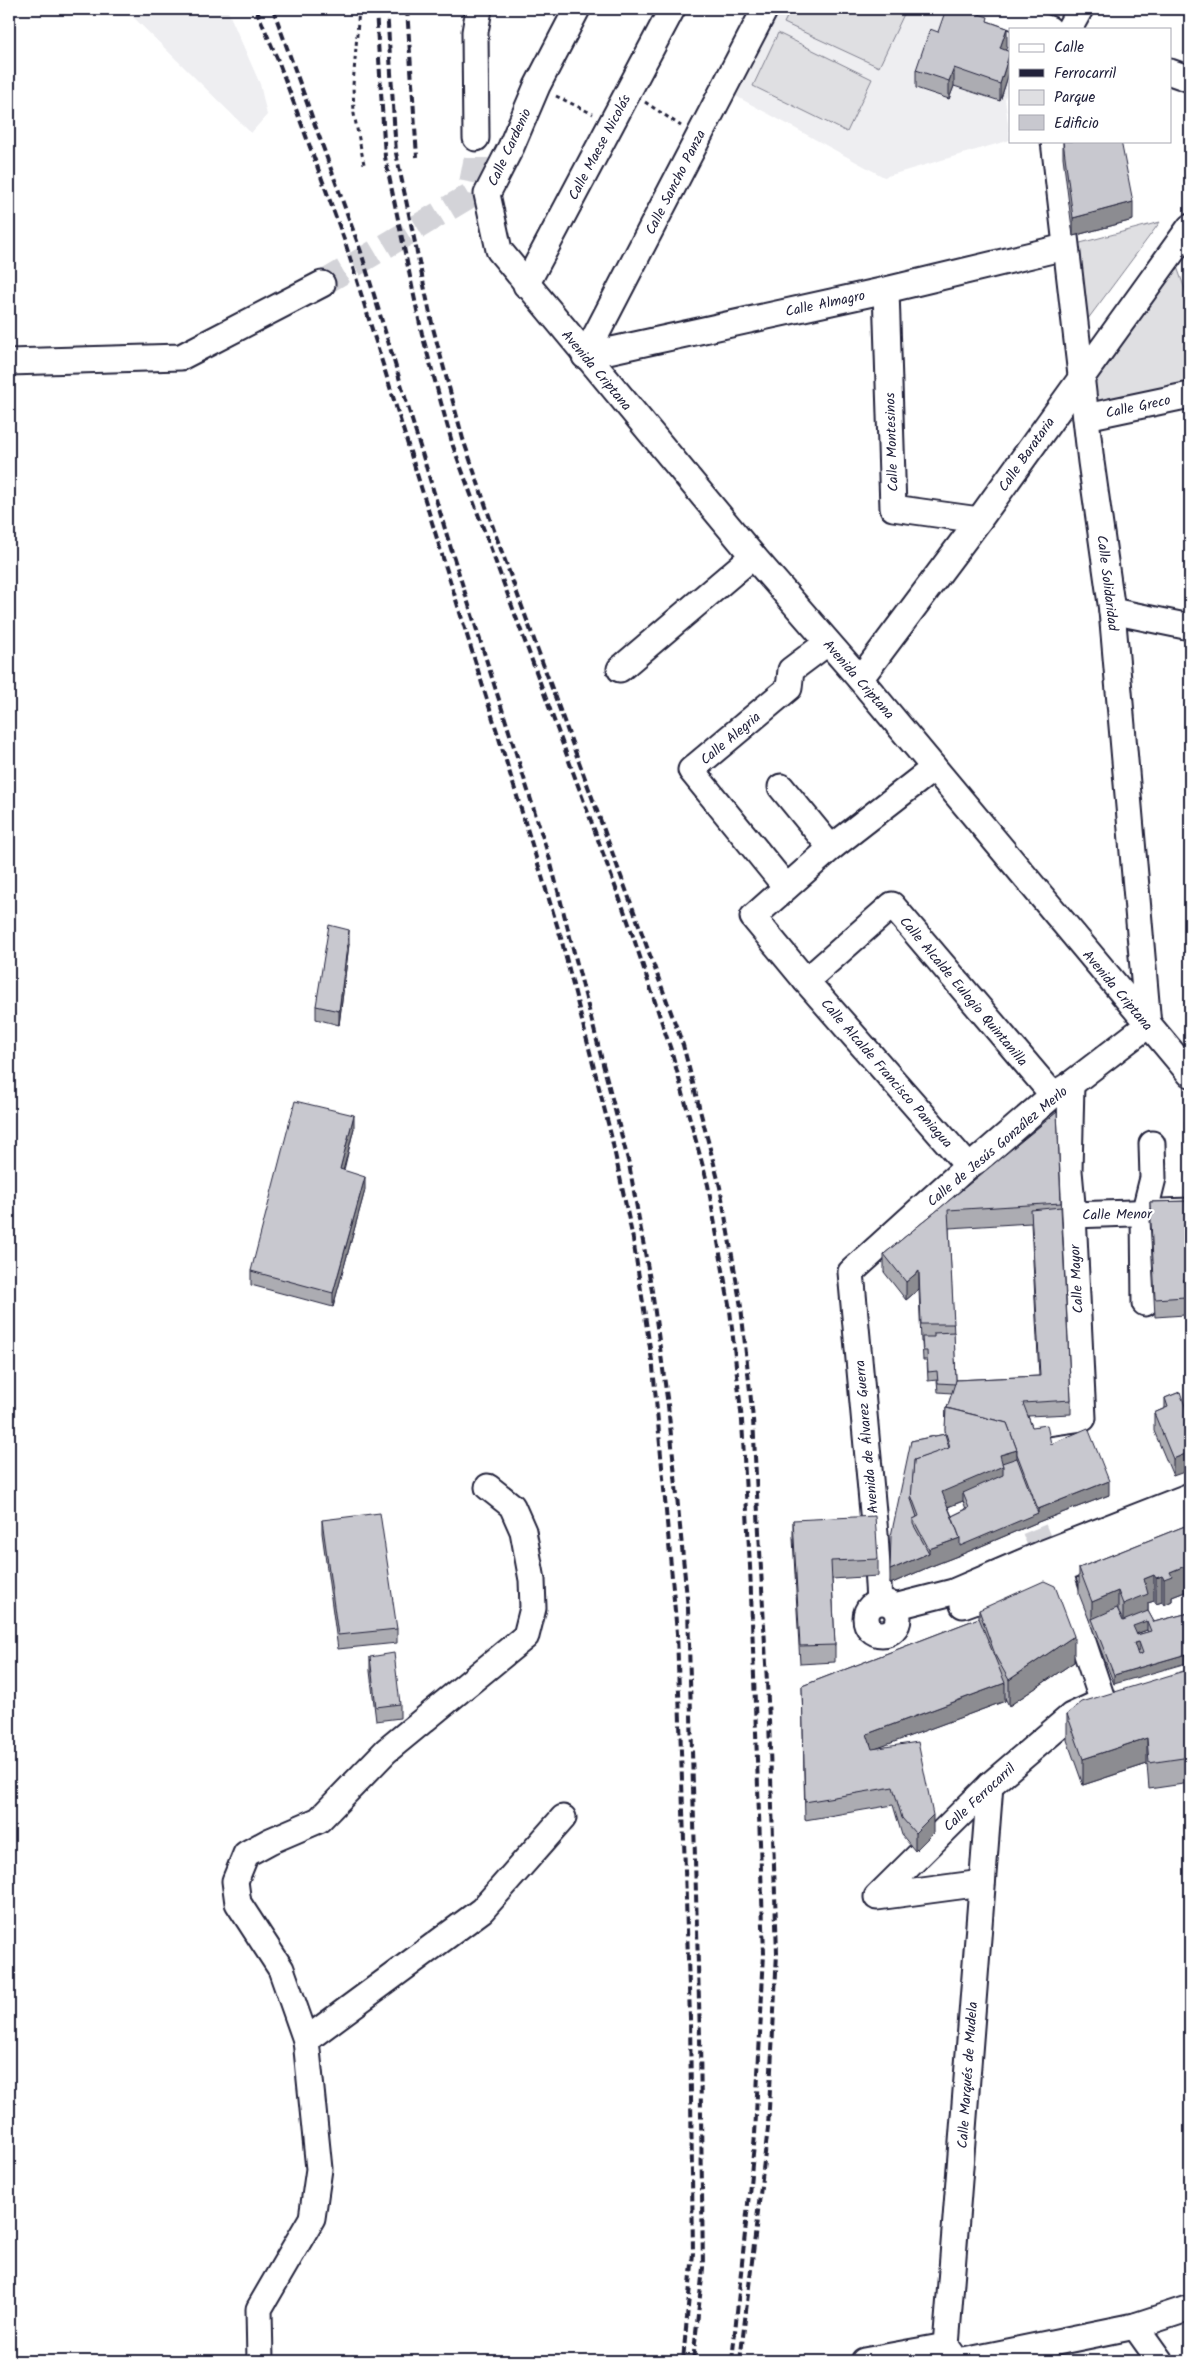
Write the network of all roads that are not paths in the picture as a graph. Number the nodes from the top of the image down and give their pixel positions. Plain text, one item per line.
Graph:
1 (479, 9) edge
2 (577, 9) edge
3 (672, 9) edge
4 (766, 9) edge
5 (992, 9) edge
6 (1080, 9) edge
7 (1046, 28) edge
8 (1070, 28) edge
9 (1172, 73) edge
10 (1190, 79) edge
11 (476, 138) tunnel mouth
12 (1054, 142) edge
13 (1190, 228) edge
14 (1065, 247) junction
15 (322, 284) tunnel mouth
16 (526, 285) junction
17 (886, 290) junction
18 (585, 356) junction
19 (9, 362) edge
20 (1081, 377) junction
21 (1190, 395) edge
22 (1086, 417) junction
23 (979, 520) junction
24 (753, 556) junction
25 (1112, 610) junction
26 (1190, 627) edge
27 (827, 643) junction
28 (620, 669) dead end
29 (860, 679) junction
30 (934, 768) junction
31 (781, 787) dead end
32 (831, 848) junction
33 (786, 887) junction
34 (806, 981) junction
35 (1148, 1025) junction
36 (1190, 1074) edge
37 (1062, 1090) junction
38 (1152, 1144) dead end
39 (968, 1166) junction
40 (1190, 1211) edge
41 (1073, 1214) junction
42 (1144, 1214) junction
43 (850, 1272) joint
44 (1145, 1303) dead end
45 (1027, 1426) edge
46 (488, 1487) dead end
47 (1190, 1496) edge
48 (1190, 1518) edge
49 (1052, 1562) junction
50 (1129, 1694) edge
51 (1102, 1702) junction
52 (990, 1785) junction
53 (562, 1818) dead end
54 (982, 1883) junction
55 (306, 2040) junction
56 (1190, 2308) edge
57 (1135, 2326) junction
58 (956, 2356) edge
59 (260, 2361) edge
60 (864, 2361) edge
61 (1160, 2361) edge

1 - 11 street
2 - 16 street, Calle Cardenio
3 - 16 street, Calle Maese Nicolás
4 - 18 street, Calle Sancho Panza
5 - 7 street
6 - 8 street
9 - 10 street
12 - 14 street, Calle Solidaridad
13 - 20 street, Calle Barataria
14 - 17 street, Calle Almagro
14 - 20 street, Calle Solidaridad
15 - 19 street
16 - 18 street, Avenida Criptana
17 - 18 street, Calle Almagro
17 - 23 street, Calle Montesinos
18 - 24 street, Avenida Criptana
20 - 22 street, Calle Solidaridad
20 - 23 street, Calle Barataria
21 - 22 street, Calle Greco
22 - 25 street, Calle Solidaridad
23 - 29 street, Calle Barataria
24 - 27 street, Avenida Criptana
24 - 28 street
25 - 26 street
25 - 35 street, Calle Solidaridad
27 - 29 street, Avenida Criptana
27 - 33 street, Calle Alegria
29 - 30 street, Avenida Criptana
30 - 32 street
30 - 35 street, Avenida Criptana
31 - 32 street
32 - 33 street
33 - 34 street, Calle Alcalde Francisco Paniagua
34 - 37 street, Calle Alcalde Eulogio Quintanilla
34 - 39 street, Calle Alcalde Francisco Paniagua
35 - 36 street, Avenida Criptana
35 - 37 street, Calle de Jesús González Merlo
37 - 39 street, Calle de Jesús González Merlo
37 - 41 street, Calle Mayor
38 - 42 street
39 - 43 street, Calle de Jesús González Merlo
40 - 42 street, Calle Menor
41 - 42 street, Calle Menor
41 - 45 street, Calle Mayor
42 - 44 street
43 - 49 street, Avenida de Álvarez Guerra
46 - 55 street
47 - 49 street, Avenida de Álvarez Guerra
48 - 49 street, Avenida de Álvarez Guerra
49 - 51 street
50 - 51 street, Calle Ferrocarril
51 - 52 street, Calle Ferrocarril
52 - 54 street, Calle Marqués de Mudela
52 - 54 street, Calle Ferrocarril
53 - 55 street
54 - 58 street, Calle Marqués de Mudela
55 - 59 street
56 - 57 street
57 - 58 street
57 - 61 street
58 - 60 street

